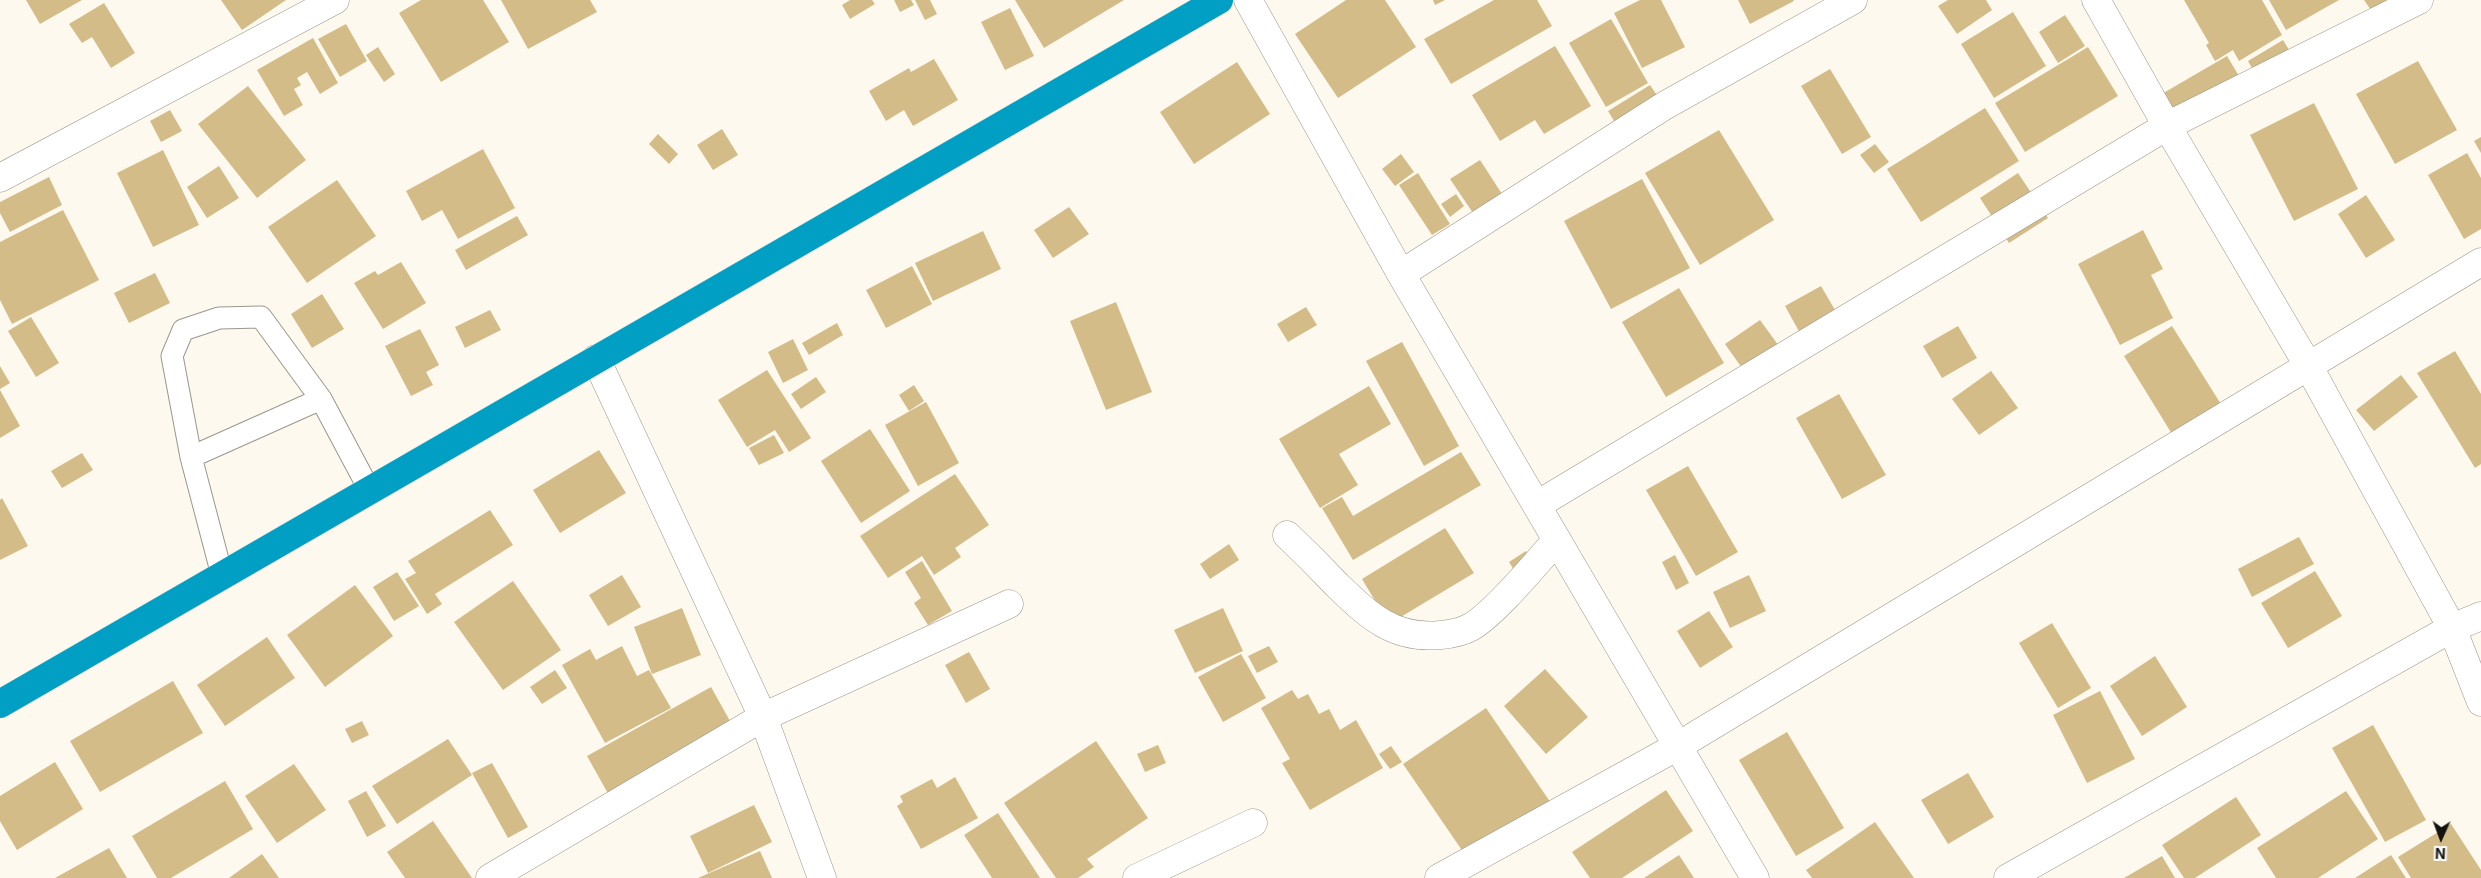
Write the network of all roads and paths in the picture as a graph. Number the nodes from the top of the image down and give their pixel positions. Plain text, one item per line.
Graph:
1 (335, 0) edge
2 (1248, 0) edge
3 (1853, 0) edge
4 (2096, 0) edge
5 (2419, 0) edge
6 (1210, 2) edge
7 (2167, 126) junction
8 (0, 178) edge
9 (2481, 262) edge
10 (1401, 274) junction
11 (596, 359) junction
12 (2309, 367) junction
13 (321, 399) junction
14 (191, 457) junction
15 (370, 490) junction
16 (1537, 505) junction
17 (1288, 535) dead end
18 (1558, 540) junction
19 (222, 575) junction
20 (1009, 604) dead end
21 (2481, 616) edge
22 (2452, 628) junction
23 (2481, 702) edge
24 (0, 704) edge
25 (763, 717) junction
26 (1678, 746) junction
27 (1254, 823) dead end
28 (490, 878) edge
29 (822, 878) edge
30 (1137, 878) edge
31 (1440, 878) edge
32 (1755, 878) edge
33 (2008, 878) edge

1 - 8 street
2 - 10 street
3 - 10 street
4 - 7 street
5 - 7 street
6 - 11 highway
7 - 12 street
7 - 16 street
9 - 12 street
10 - 16 street
11 - 15 highway
11 - 25 street
12 - 22 street
12 - 26 street
13 - 14 lane
13 - 14 lane
13 - 15 lane
14 - 19 lane
15 - 19 highway
16 - 18 street
17 - 18 street
18 - 26 street
19 - 24 highway
20 - 25 street
21 - 22 street
22 - 23 street
22 - 33 street
25 - 28 street
25 - 29 street
26 - 31 street
26 - 32 street
27 - 30 street

